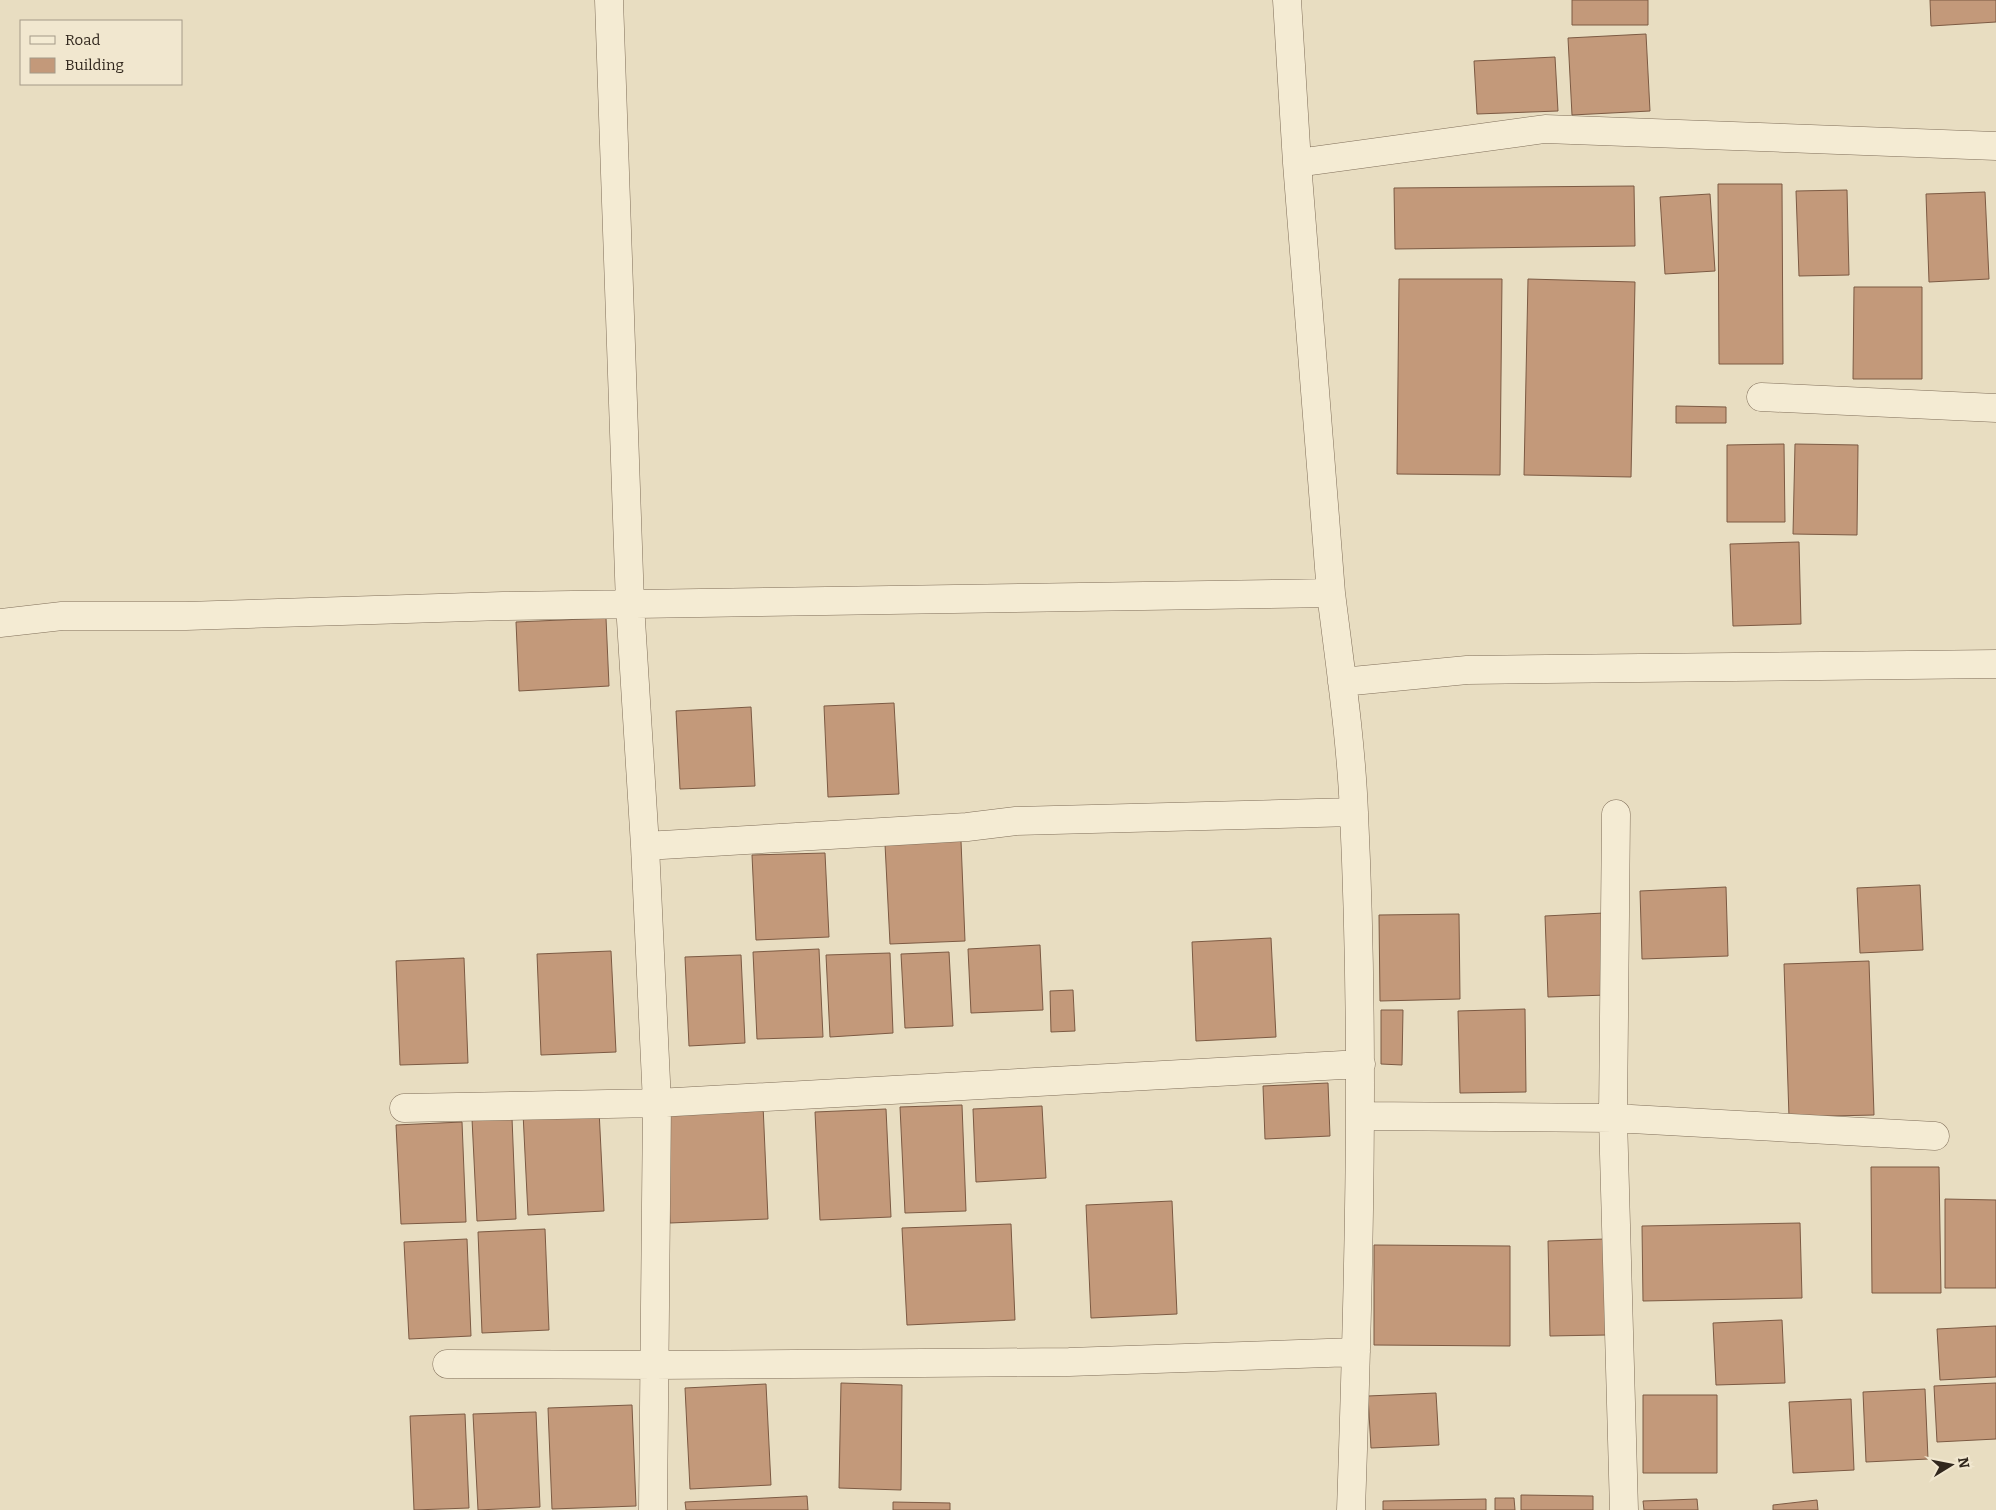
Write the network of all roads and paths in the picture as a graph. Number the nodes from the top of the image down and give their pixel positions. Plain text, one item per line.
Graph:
1 (609, 0) edge
2 (1286, 0) edge
3 (1996, 146) edge
4 (1297, 163) junction
5 (1761, 397) dead end
6 (1996, 408) edge
7 (1331, 593) junction
8 (630, 604) junction
9 (0, 623) edge
10 (1996, 664) edge
11 (1342, 682) junction
12 (1354, 812) junction
13 (1616, 814) dead end
14 (645, 846) junction
15 (1361, 1064) junction
16 (657, 1102) junction
17 (404, 1108) dead end
18 (1360, 1116) junction
19 (1612, 1118) junction
20 (1935, 1136) dead end
21 (1356, 1352) junction
22 (447, 1364) dead end
23 (654, 1365) junction
24 (653, 1510) edge
25 (1351, 1510) edge
26 (1624, 1510) edge

1 - 8 street
2 - 4 street
3 - 4 street
4 - 7 street
5 - 6 street
7 - 8 street
7 - 11 street
8 - 9 street
8 - 14 street
10 - 11 street
11 - 12 street
12 - 14 street
12 - 15 street
13 - 19 street
14 - 16 street
15 - 16 street
15 - 18 street
16 - 17 street
16 - 23 street
18 - 19 street
18 - 21 street
19 - 20 street
19 - 26 street
21 - 23 street
21 - 25 street
22 - 23 street
23 - 24 street

